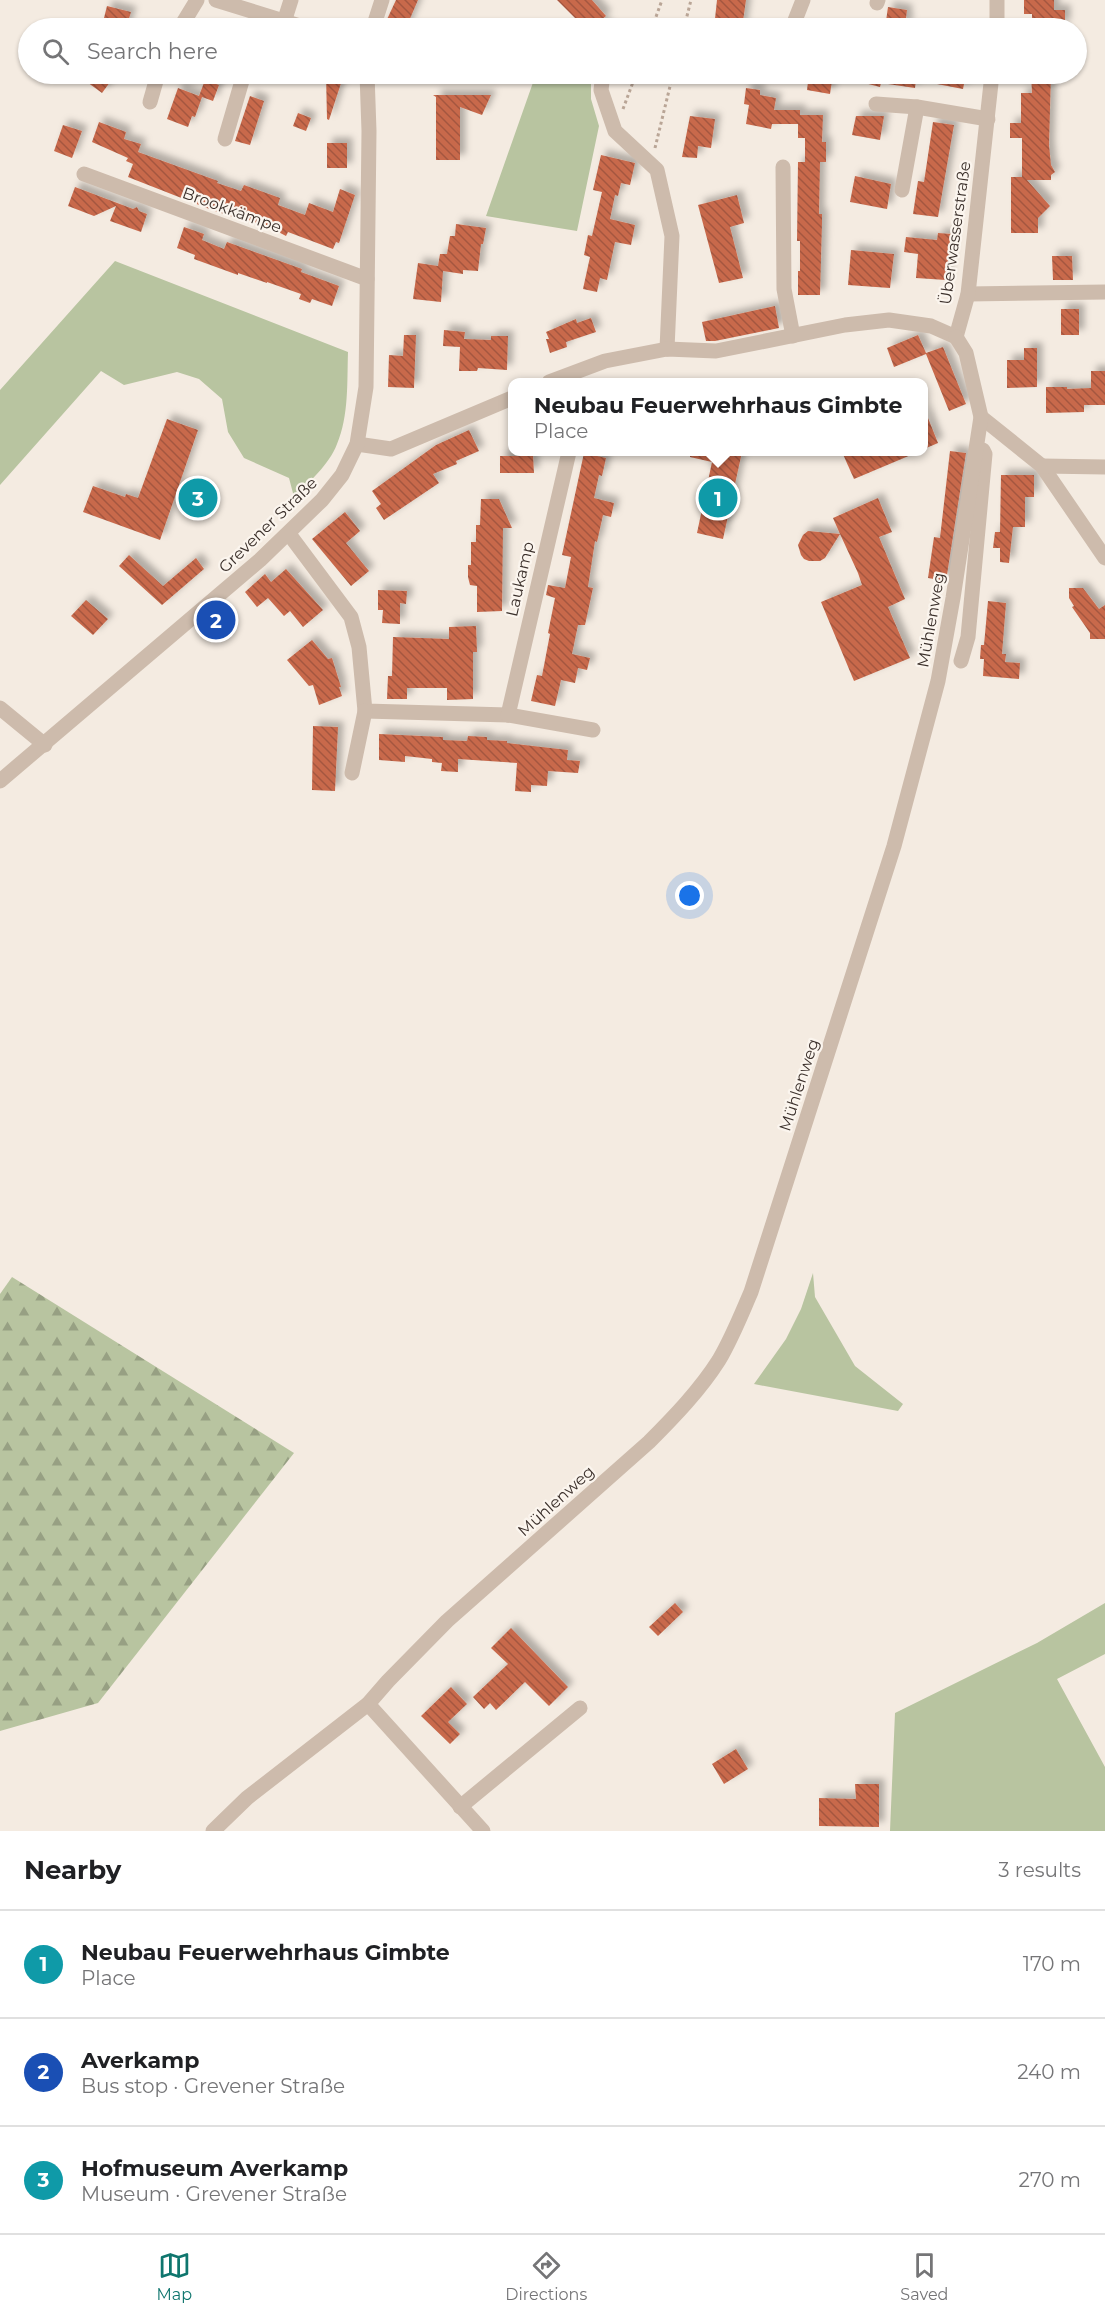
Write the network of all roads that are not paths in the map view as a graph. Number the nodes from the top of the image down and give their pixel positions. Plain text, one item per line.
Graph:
1 (197, 0) edge
2 (216, 0) edge
3 (291, 0) edge
4 (382, 0) edge
5 (803, 0) edge
6 (997, 0) edge
7 (186, 18) edge
8 (251, 18) edge
9 (285, 18) edge
10 (376, 18) edge
11 (796, 18) edge
12 (997, 18) edge
13 (155, 84) edge
14 (241, 84) edge
15 (368, 84) edge
16 (602, 84) edge
17 (991, 84) edge
18 (150, 102) dead end
19 (876, 104) dead end
20 (916, 107) junction
21 (988, 119) junction
22 (225, 139) dead end
23 (783, 167) dead end
24 (84, 174) dead end
25 (902, 190) dead end
26 (368, 279) junction
27 (1105, 292) edge
28 (968, 294) junction
29 (793, 336) junction
30 (956, 337) junction
31 (667, 349) junction
32 (569, 378) edge
33 (508, 400) edge
34 (981, 417) junction
35 (977, 441) junction
36 (357, 444) junction
37 (568, 456) edge
38 (1042, 466) junction
39 (1105, 467) edge
40 (289, 534) junction
41 (1105, 558) edge
42 (962, 661) dead end
43 (0, 708) edge
44 (365, 711) junction
45 (508, 715) junction
46 (593, 730) dead end
47 (45, 745) junction
48 (352, 773) dead end
49 (0, 781) edge
50 (368, 1704) junction
51 (580, 1708) dead end
52 (460, 1807) junction
53 (213, 1831) edge
54 (483, 1831) edge

1 - 7 street
2 - 8 street
3 - 9 street
4 - 10 street
5 - 11 street
6 - 12 street
13 - 18 street
14 - 22 street
15 - 26 street, Grevener Straße
16 - 31 street
17 - 21 street, Überwasserstraße
19 - 20 street
20 - 21 street
20 - 25 street
21 - 28 street, Überwasserstraße
23 - 29 street
24 - 26 street, Brookkämpe
26 - 36 street, Grevener Straße
27 - 28 street
28 - 30 street, Überwasserstraße
29 - 30 street, Überwasserstraße
29 - 31 street, Überwasserstraße
30 - 34 street, Mühlenweg
31 - 32 street, Überwasserstraße
33 - 36 street
34 - 35 street, Mühlenweg
34 - 38 street
35 - 42 street
35 - 50 street, Mühlenweg
36 - 40 street, Grevener Straße
37 - 45 street, Laukamp
38 - 39 street
38 - 41 street
40 - 44 street
40 - 47 street, Grevener Straße
43 - 47 street
44 - 45 street
44 - 48 street
45 - 46 street
47 - 49 street, Grevener Straße
50 - 52 street
50 - 53 street, Mühlenweg
51 - 52 street
52 - 54 street

